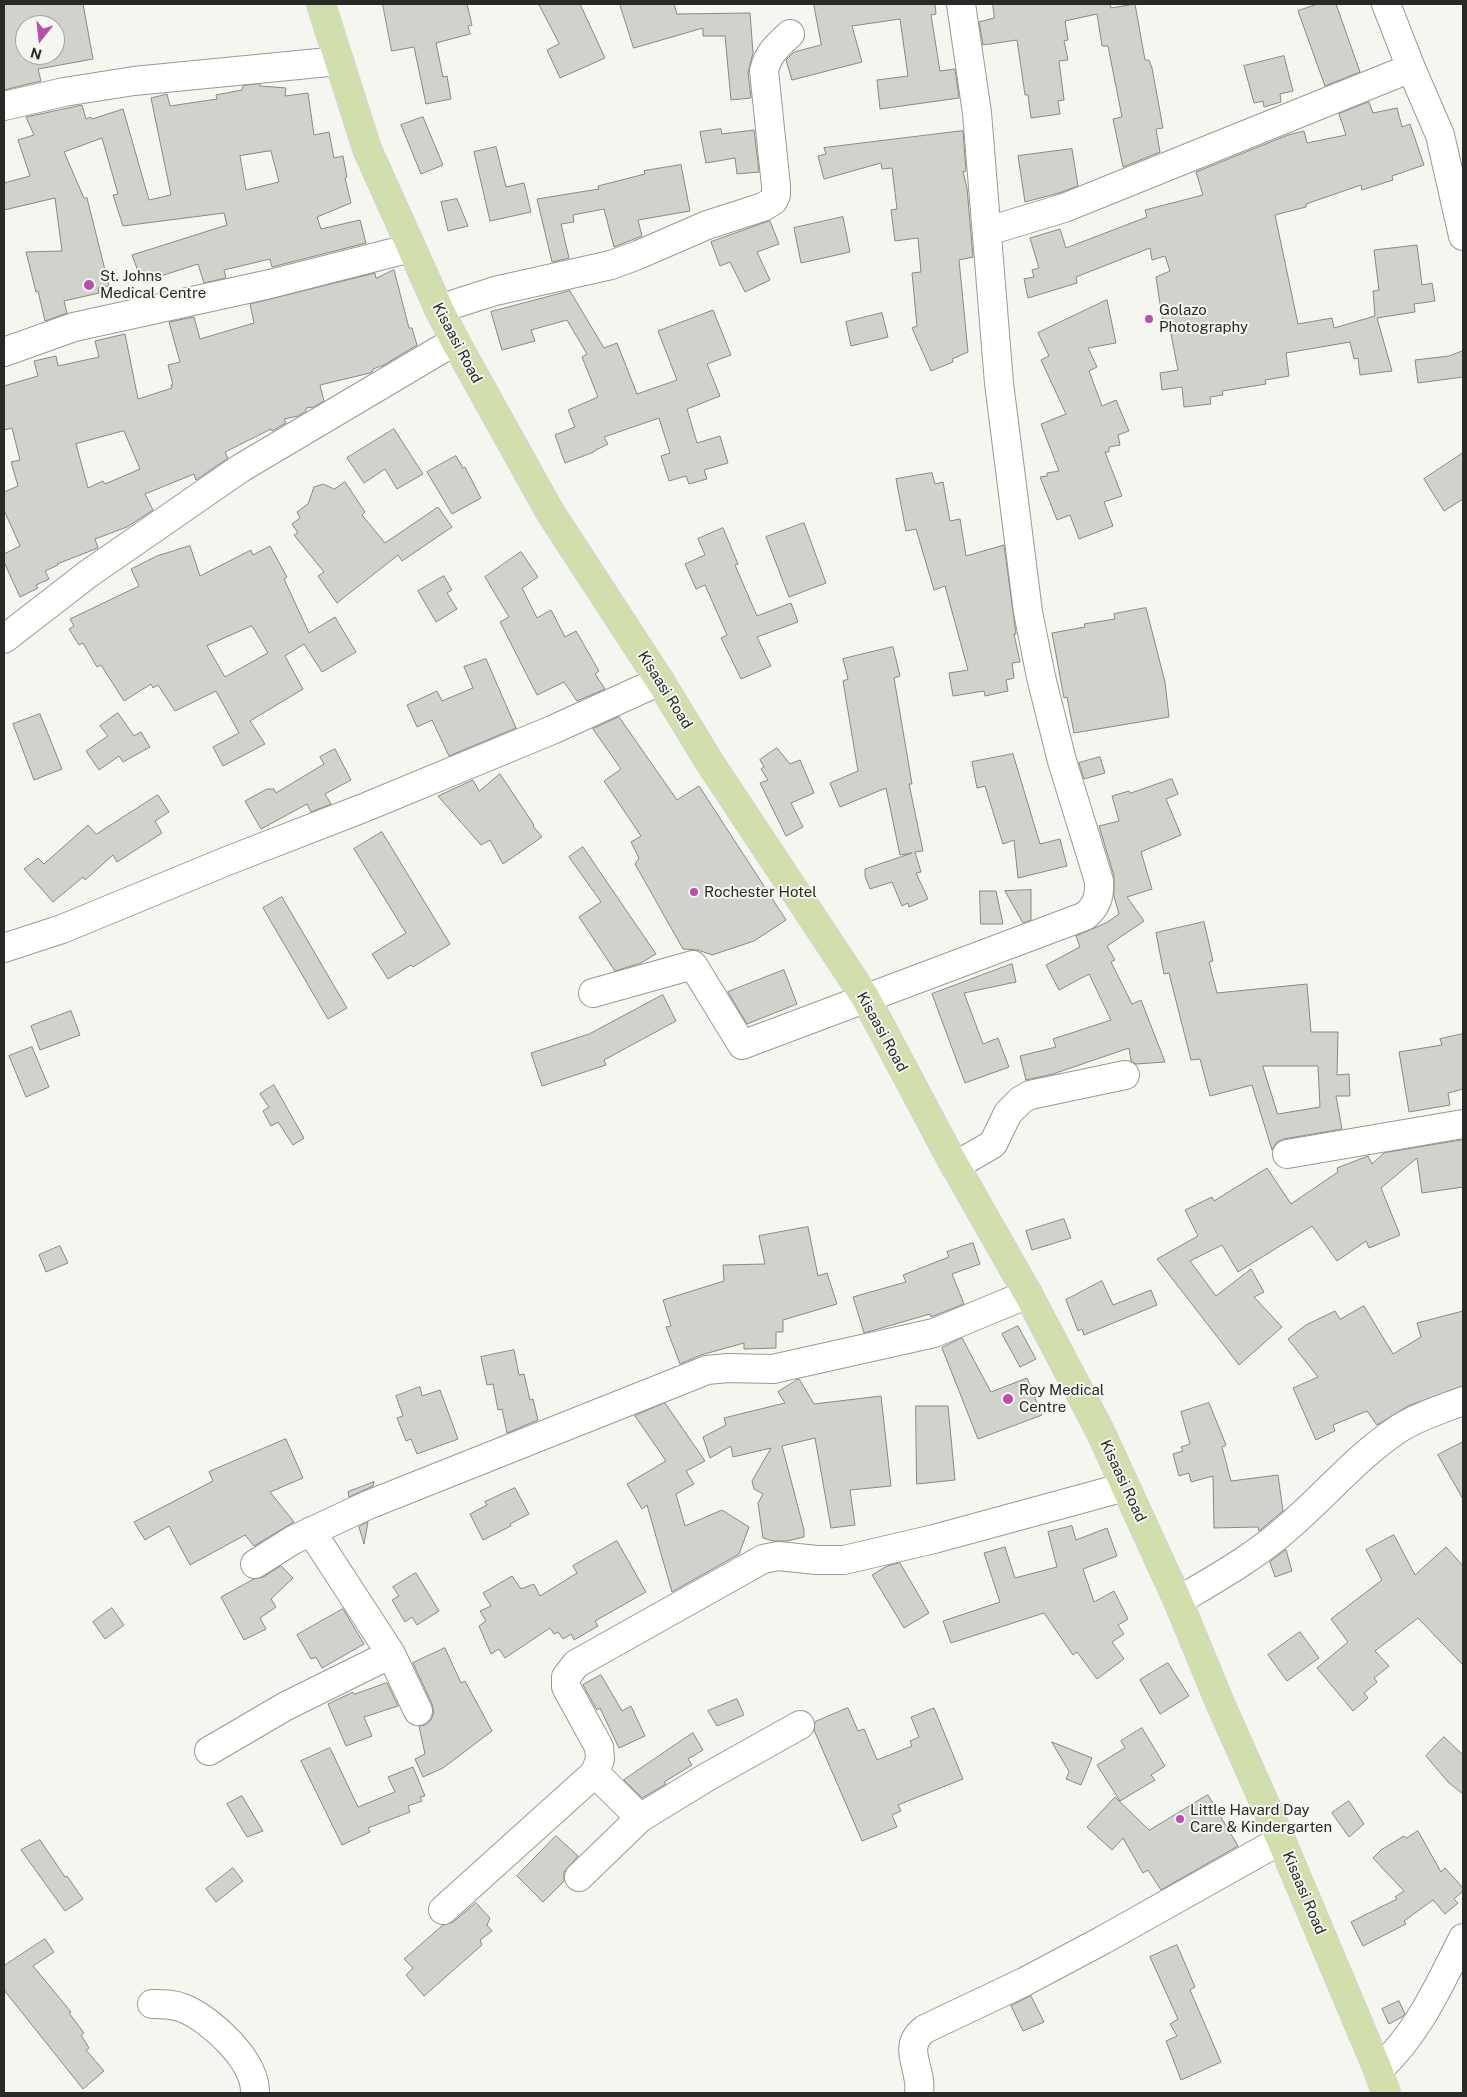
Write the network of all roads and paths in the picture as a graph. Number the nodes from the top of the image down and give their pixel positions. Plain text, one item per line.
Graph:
1 (321, 4) edge
2 (961, 4) edge
3 (1386, 4) edge
4 (790, 34) dead end
5 (339, 61) junction
6 (1410, 68) junction
7 (4, 106) edge
8 (1452, 135) edge
9 (988, 230) junction
10 (1463, 236) edge
11 (412, 248) junction
12 (439, 309) junction
13 (455, 341) junction
14 (4, 352) edge
15 (4, 639) edge
16 (660, 681) junction
17 (4, 948) edge
18 (593, 993) dead end
19 (865, 998) junction
20 (1125, 1075) dead end
21 (1463, 1124) edge
22 (1287, 1154) dead end
23 (955, 1166) junction
24 (1028, 1294) junction
25 (1463, 1401) edge
26 (1125, 1487) junction
27 (311, 1531) junction
28 (255, 1564) dead end
29 (1178, 1601) junction
30 (392, 1654) junction
31 (418, 1710) dead end
32 (800, 1725) dead end
33 (209, 1751) dead end
34 (595, 1773) junction
35 (640, 1818) junction
36 (1282, 1840) junction
37 (579, 1877) dead end
38 (443, 1910) dead end
39 (1463, 1938) edge
40 (152, 2004) dead end
41 (1382, 2082) edge
42 (254, 2093) edge
43 (919, 2093) edge

1 - 5 main road, Kisaasi Road
2 - 9 street
3 - 6 street
4 - 12 street
5 - 7 street
5 - 11 main road, Kisaasi Road
6 - 8 street
6 - 9 street
8 - 10 street
9 - 19 street
11 - 12 main road, Kisaasi Road
11 - 14 street
12 - 13 main road, Kisaasi Road
13 - 15 street
13 - 16 main road, Kisaasi Road
16 - 17 street
16 - 19 main road, Kisaasi Road
18 - 19 street
19 - 23 main road, Kisaasi Road
20 - 23 street
21 - 22 street
23 - 24 main road, Kisaasi Road
24 - 26 main road, Kisaasi Road
24 - 27 street
25 - 29 street
26 - 29 main road, Kisaasi Road
26 - 34 street
27 - 28 street
27 - 30 street
29 - 36 main road, Kisaasi Road
30 - 31 street
30 - 33 street
32 - 35 street
34 - 35 street
34 - 38 street
35 - 37 street
36 - 41 main road, Kisaasi Road
36 - 43 street
39 - 41 street
40 - 42 street

